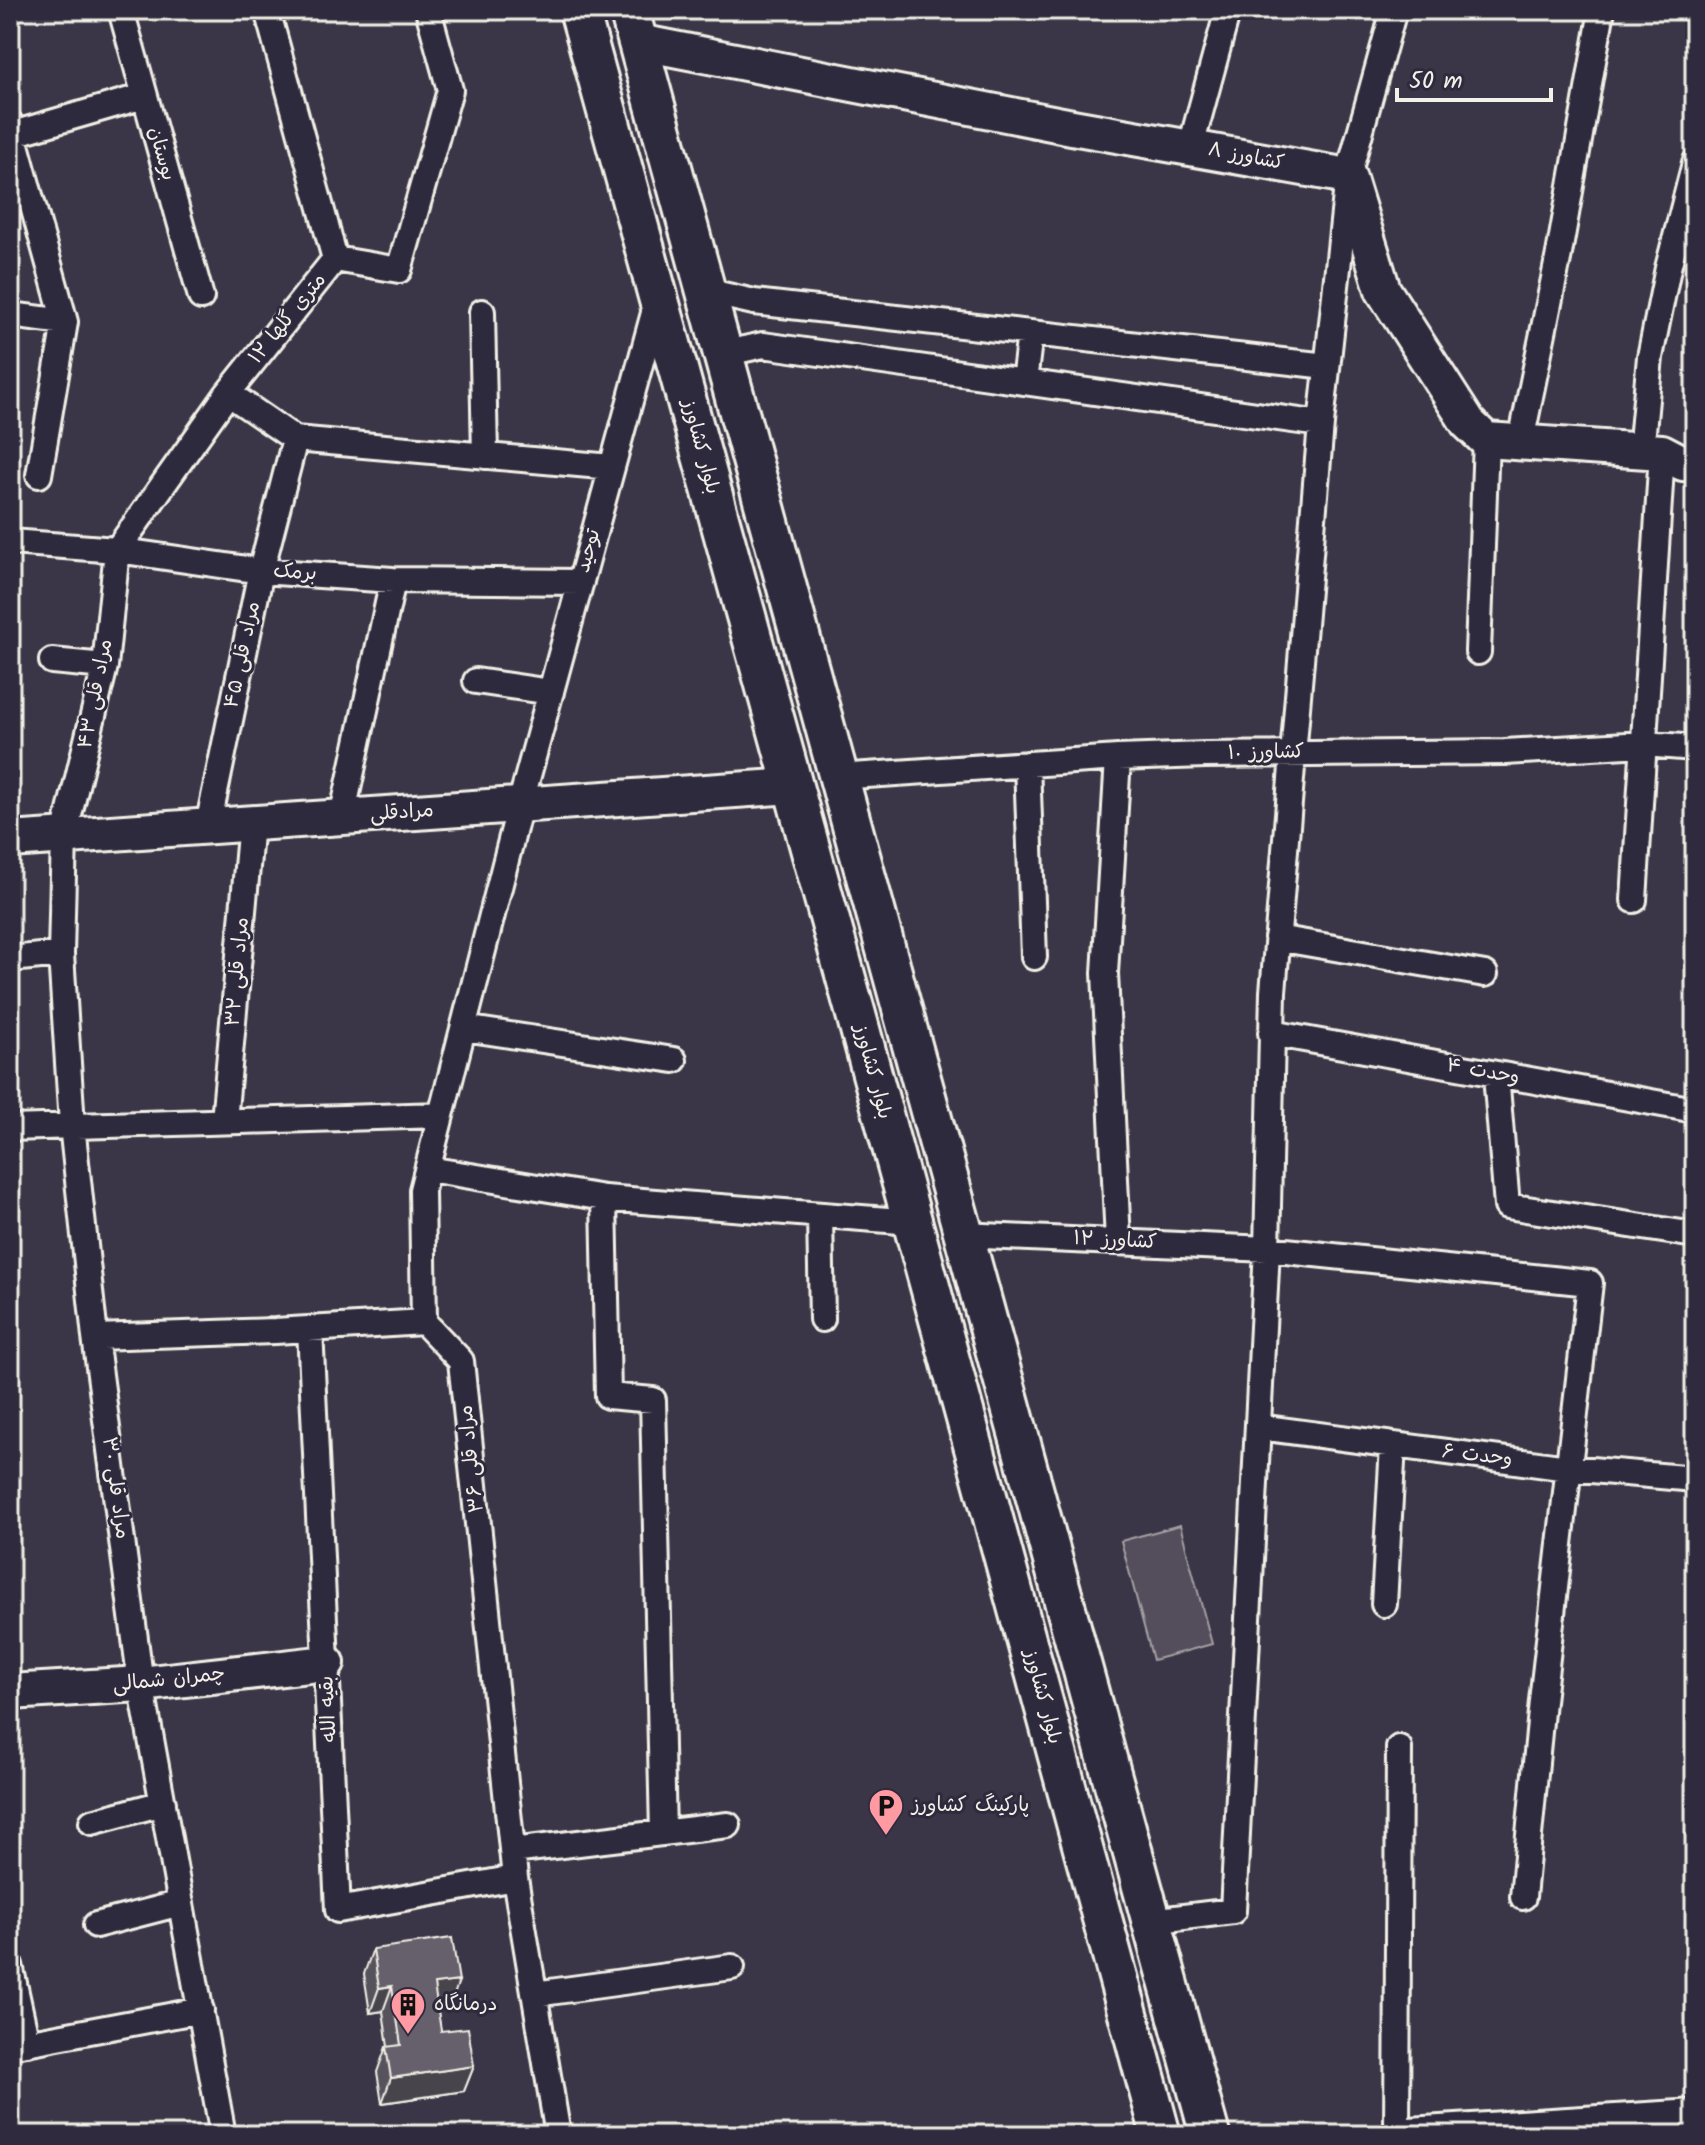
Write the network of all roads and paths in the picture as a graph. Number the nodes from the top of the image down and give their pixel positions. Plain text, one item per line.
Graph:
1 (121, 10) edge
2 (267, 10) edge
3 (428, 10) edge
4 (579, 10) edge
5 (1228, 10) edge
6 (1394, 10) edge
7 (1602, 10) edge
8 (634, 26) edge
9 (144, 96) junction
10 (12, 129) edge
11 (1191, 146) junction
12 (1695, 163) edge
13 (1348, 176) junction
14 (1690, 203) edge
15 (335, 259) junction
16 (705, 291) junction
17 (201, 297) dead end
18 (658, 297) junction
19 (774, 305) junction
20 (482, 312) dead end
21 (10, 315) edge
22 (65, 322) junction
23 (1030, 333) junction
24 (776, 347) junction
25 (723, 354) junction
26 (1327, 366) junction
27 (1024, 382) junction
28 (228, 393) junction
29 (1321, 424) junction
30 (295, 439) junction
31 (1486, 440) junction
32 (1521, 441) junction
33 (1695, 443) edge
34 (1651, 452) junction
35 (485, 456) junction
36 (1695, 464) edge
37 (612, 467) junction
38 (39, 475) dead end
39 (10, 542) edge
40 (117, 550) junction
41 (261, 571) junction
42 (393, 580) junction
43 (581, 582) junction
44 (1478, 652) dead end
45 (52, 661) dead end
46 (105, 666) junction
47 (476, 681) dead end
48 (551, 692) junction
49 (1644, 744) junction
50 (1695, 748) edge
51 (1293, 752) junction
52 (1118, 758) junction
53 (1027, 764) junction
54 (837, 777) junction
55 (793, 786) junction
56 (520, 805) junction
57 (342, 817) junction
58 (251, 823) junction
59 (208, 826) junction
60 (64, 836) junction
61 (10, 840) edge
62 (1634, 900) dead end
63 (1277, 938) junction
64 (61, 954) junction
65 (1034, 957) dead end
66 (10, 959) edge
67 (1485, 974) dead end
68 (898, 999) junction
69 (855, 1011) junction
70 (464, 1028) junction
71 (1271, 1033) junction
72 (674, 1060) dead end
73 (1496, 1075) junction
74 (1695, 1110) edge
75 (441, 1115) junction
76 (224, 1121) junction
77 (72, 1125) junction
78 (10, 1128) edge
79 (428, 1169) junction
80 (604, 1198) junction
81 (820, 1215) junction
82 (913, 1222) junction
83 (963, 1235) junction
84 (1695, 1235) edge
85 (1118, 1241) junction
86 (1267, 1249) junction
87 (822, 1319) dead end
88 (424, 1322) junction
89 (310, 1329) junction
90 (95, 1337) junction
91 (1259, 1427) junction
92 (1393, 1445) junction
93 (1568, 1468) junction
94 (1695, 1479) edge
95 (1384, 1604) dead end
96 (327, 1663) junction
97 (141, 1684) junction
98 (10, 1692) edge
99 (1399, 1748) dead end
100 (163, 1803) junction
101 (92, 1822) dead end
102 (728, 1825) dead end
103 (663, 1833) junction
104 (512, 1851) junction
105 (515, 1878) junction
106 (1523, 1897) dead end
107 (181, 1903) junction
108 (1151, 1921) junction
109 (96, 1925) dead end
110 (10, 1965) edge
111 (732, 1967) dead end
112 (535, 1994) junction
113 (201, 2010) junction
114 (18, 2044) edge
115 (1695, 2117) edge
116 (223, 2135) edge
117 (558, 2135) edge
118 (1161, 2135) edge
119 (1210, 2135) edge
120 (1397, 2135) edge
121 (1409, 2135) edge

1 - 9 street, بوستان
2 - 15 street, ۱۲ متری گلها
3 - 15 street
4 - 18 main road, بلوار کشاورز
5 - 11 street
6 - 13 street
7 - 32 street
8 - 11 street, کشاورز ۸
8 - 16 main road
9 - 10 street
9 - 17 street, بوستان
10 - 22 street
11 - 13 street, کشاورز ۸
12 - 14 street
13 - 26 street
13 - 31 street
14 - 34 street
15 - 28 street, ۱۲ متری گلها
16 - 19 street
16 - 25 main road
18 - 37 street, توحید
18 - 55 main road, بلوار کشاورز
19 - 23 street
19 - 24 street
20 - 35 street
21 - 22 street
22 - 38 street
23 - 26 street
23 - 27 street
24 - 25 street
24 - 27 street
25 - 54 main road
26 - 29 street
27 - 29 street
28 - 30 street
28 - 40 street, ۱۲ متری گلها
29 - 51 street
30 - 35 street
30 - 41 street, مراد قلی ۴۵
31 - 32 street
31 - 44 street
32 - 34 street
33 - 34 street
34 - 36 street
34 - 49 street
35 - 37 street
37 - 43 street, توحید
39 - 40 street, برمک
40 - 41 street, برمک
40 - 46 street, مراد قلی ۴۳
41 - 42 street, برمک
41 - 59 street, مراد قلی ۴۵
42 - 43 street, برمک
42 - 57 street
43 - 48 street, توحید
45 - 46 street
46 - 60 street, مراد قلی ۴۳
47 - 48 street
48 - 56 street, توحید
49 - 50 street, کشاورز ۱۰
49 - 51 street, کشاورز ۱۰
49 - 62 street
51 - 52 street, کشاورز ۱۰
51 - 63 street
52 - 53 street, کشاورز ۱۰
52 - 85 street
53 - 54 street, کشاورز ۱۰
53 - 65 street
54 - 68 main road
55 - 56 street, مرادقلی
55 - 69 main road, بلوار کشاورز
56 - 57 street, مرادقلی
56 - 70 street
57 - 58 street, مرادقلی
58 - 59 street, مرادقلی
58 - 76 street, مراد قلی ۳۲
59 - 60 street, مرادقلی
60 - 61 street, مرادقلی
60 - 64 street, مراد قلی ۳۰
63 - 67 street
63 - 71 street
64 - 66 street
64 - 77 street, مراد قلی ۳۰
68 - 69 main road
68 - 83 main road
69 - 82 main road, بلوار کشاورز
70 - 72 street
70 - 75 street
71 - 73 street, وحدت ۴
71 - 86 street
73 - 74 street, وحدت ۴
73 - 84 street
75 - 76 street
75 - 79 street
76 - 77 street
77 - 78 street
77 - 90 street, مراد قلی ۳۰
79 - 80 street
79 - 88 street
80 - 81 street
80 - 103 street
81 - 82 street
81 - 87 street
82 - 118 main road, بلوار کشاورز
83 - 85 street, کشاورز ۱۲
83 - 108 main road
85 - 86 street, کشاورز ۱۲
86 - 91 street
86 - 93 street, کشاورز ۱۲
88 - 89 street
88 - 104 street, مراد قلی ۳۶
89 - 90 street
89 - 96 street, بقیه الله
90 - 97 street, مراد قلی ۳۰
91 - 92 street, وحدت ۶
91 - 108 street
92 - 93 street, وحدت ۶
92 - 95 street
93 - 94 street, وحدت ۶
93 - 106 street
96 - 97 street, چمران شمالی
96 - 105 street, بقیه الله
97 - 98 street, چمران شمالی
97 - 100 street, مراد قلی ۳۰
99 - 120 street
100 - 101 street
100 - 107 street, مراد قلی ۳۰
102 - 103 street
103 - 104 street
104 - 105 street, مراد قلی ۳۶
105 - 112 street, مراد قلی ۳۶
107 - 109 street
107 - 113 street, مراد قلی ۳۰
108 - 119 main road
110 - 114 street
111 - 112 street
112 - 117 street, مراد قلی ۳۶
113 - 114 street
113 - 116 street, مراد قلی ۳۰
115 - 121 street

